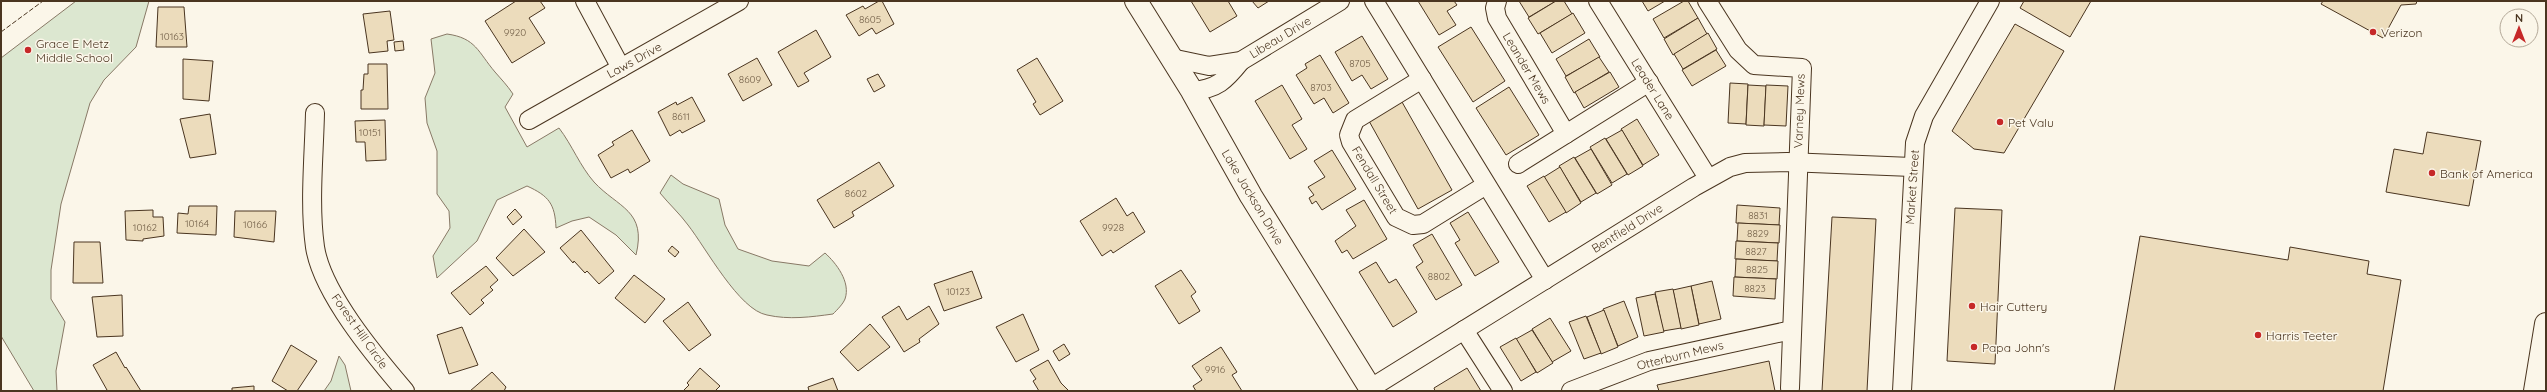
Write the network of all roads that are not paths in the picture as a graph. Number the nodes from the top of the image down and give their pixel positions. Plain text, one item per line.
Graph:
1 (585, 1) edge
2 (739, 1) edge
3 (1136, 1) edge
4 (1340, 1) edge
5 (1374, 1) edge
6 (1497, 1) edge
7 (1598, 1) edge
8 (1707, 1) edge
9 (1990, 1) edge
10 (1171, 58) junction
11 (1241, 61) junction
12 (621, 68) junction
13 (1422, 80) junction
14 (1649, 82) junction
15 (1192, 91) junction
16 (315, 113) dead end
17 (529, 120) dead end
18 (1566, 134) junction
19 (1797, 162) junction
20 (1518, 164) dead end
21 (1912, 167) junction
22 (1708, 178) junction
23 (1486, 185) junction
24 (1545, 280) junction
25 (2546, 324) edge
26 (1464, 330) junction
27 (1792, 330) junction
28 (1790, 388) dead end
29 (1372, 390) edge
30 (405, 391) edge
31 (1503, 391) edge
32 (1571, 391) edge
33 (1902, 391) edge
34 (2535, 391) edge

1 - 12 street
2 - 12 street, Laws Drive
3 - 10 main road, Lake Jackson Drive
4 - 11 street, Libeau Drive
5 - 13 street
6 - 18 street, Leander Mews
7 - 14 street, Leader Lane
8 - 19 street, Varney Mews
9 - 21 street, Market Street
10 - 11 street, Libeau Drive
10 - 15 main road, Lake Jackson Drive
11 - 15 street, Libeau Drive
12 - 17 street, Laws Drive
13 - 23 street
13 - 23 street, Fendall Street
14 - 18 street
14 - 22 street, Leader Lane
15 - 29 main road, Lake Jackson Drive
16 - 30 street, Forest Hill Circle
18 - 20 street
19 - 21 street, Bentfield Drive
19 - 22 street, Bentfield Drive
19 - 27 street
21 - 33 street, Market Street
22 - 24 street, Bentfield Drive
23 - 24 street
24 - 26 street, Bentfield Drive
25 - 34 main road
26 - 29 street, Bentfield Drive
26 - 31 street
27 - 28 street
27 - 32 street, Otterburn Mews

